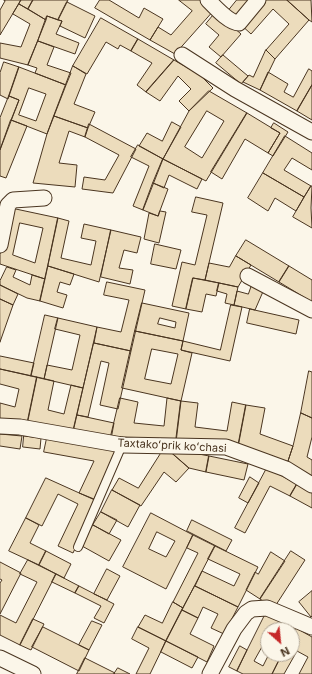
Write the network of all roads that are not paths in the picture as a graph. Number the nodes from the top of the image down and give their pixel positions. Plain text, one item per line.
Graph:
1 (208, 0) edge
2 (258, 0) edge
3 (182, 55) dead end
4 (312, 132) edge
5 (44, 198) dead end
6 (0, 245) edge
7 (248, 276) dead end
8 (312, 310) edge
9 (0, 426) edge
10 (122, 445) junction
11 (312, 485) edge
12 (78, 547) dead end
13 (312, 627) edge
14 (0, 658) edge
15 (33, 674) edge
16 (210, 674) edge

1 - 2 street
3 - 4 street
5 - 6 street
7 - 8 street
9 - 10 street, Taxtakoʻprik koʻchasi
10 - 11 street, Taxtakoʻprik koʻchasi
10 - 12 lane
13 - 16 street
14 - 15 street

